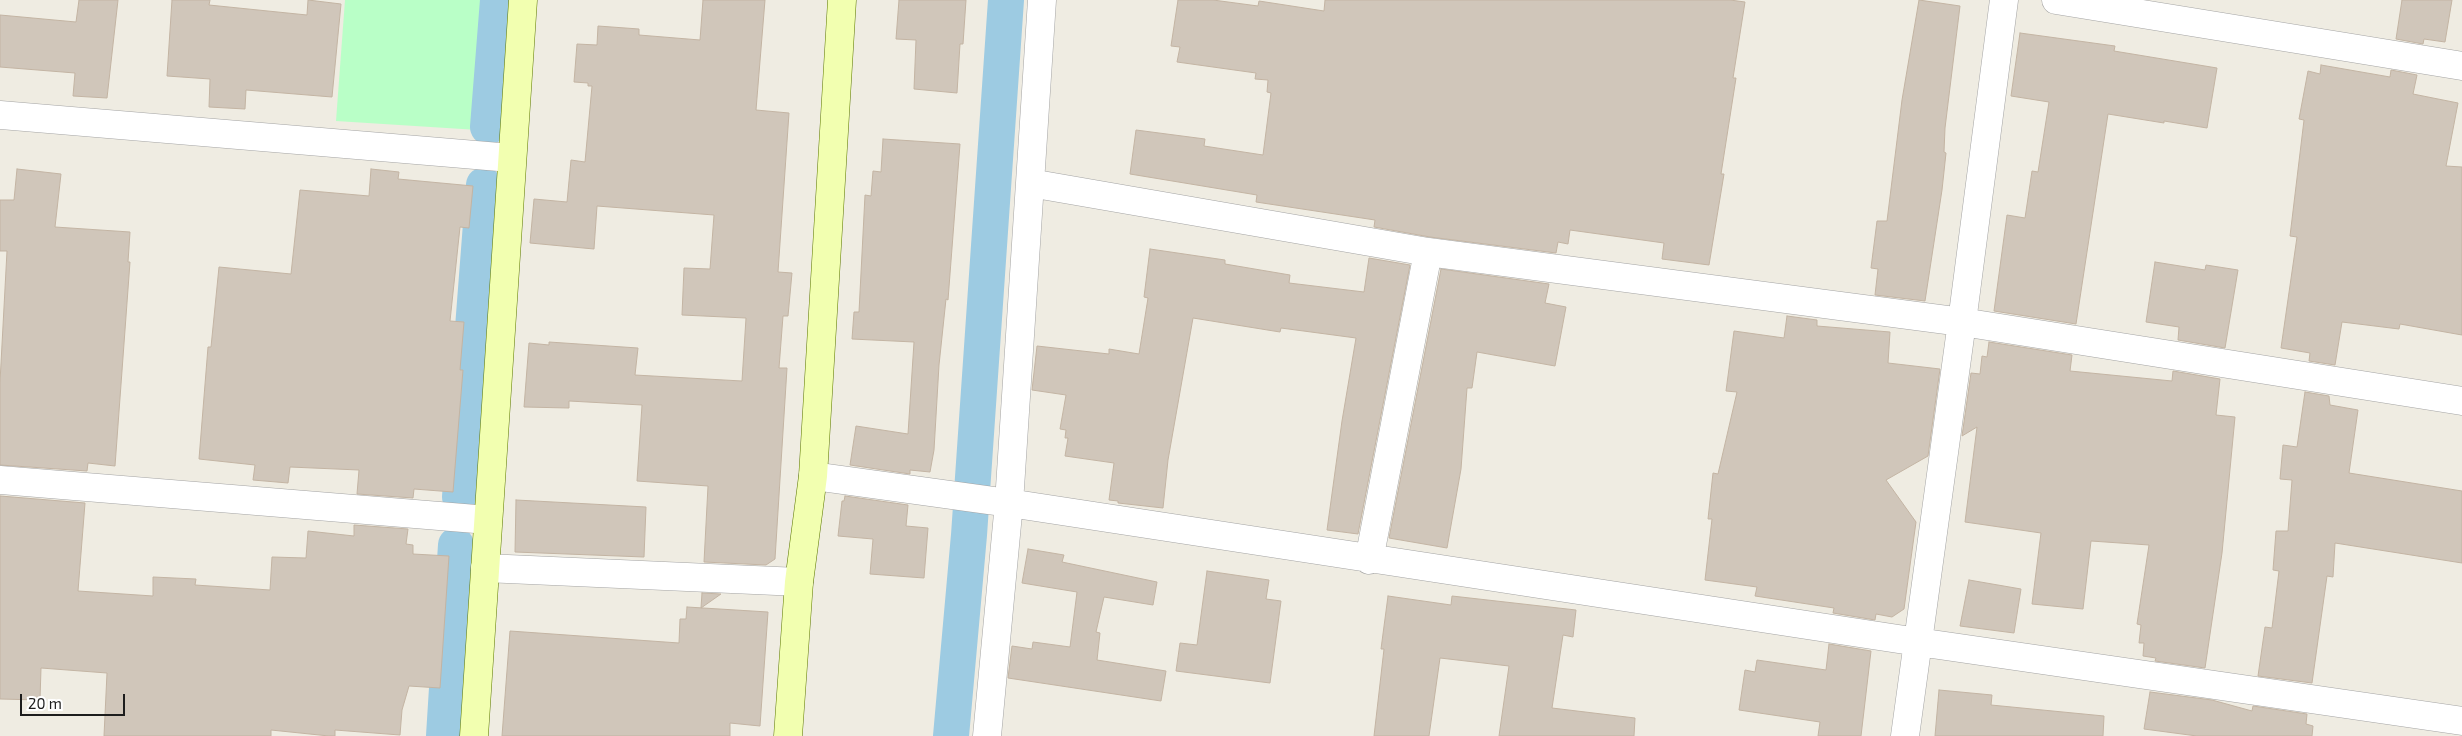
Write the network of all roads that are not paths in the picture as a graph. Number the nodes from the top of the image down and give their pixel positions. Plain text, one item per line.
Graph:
1 (523, 0) edge
2 (842, 0) edge
3 (1042, 0) edge
4 (2004, 0) edge
5 (2056, 0) edge
6 (2462, 66) edge
7 (0, 116) edge
8 (511, 158) junction
9 (1030, 182) junction
10 (1428, 252) junction
11 (1962, 322) junction
12 (2462, 400) edge
13 (813, 476) junction
14 (0, 480) edge
15 (1009, 503) junction
16 (488, 520) junction
17 (1369, 560) junction
18 (485, 568) junction
19 (799, 582) junction
20 (1918, 642) junction
21 (2462, 721) edge
22 (474, 736) edge
23 (788, 736) edge
24 (987, 736) edge
25 (1905, 736) edge

1 - 8 street
2 - 13 street
3 - 9 street
4 - 11 street
5 - 6 street
7 - 8 street
8 - 16 street
9 - 10 street
9 - 15 street
10 - 11 street
10 - 17 street
11 - 12 street
11 - 20 street
13 - 15 street
13 - 19 street
14 - 16 street
15 - 17 street
15 - 24 street
16 - 18 street
17 - 20 street
18 - 19 street
18 - 22 street
19 - 23 street
20 - 21 street
20 - 25 street

